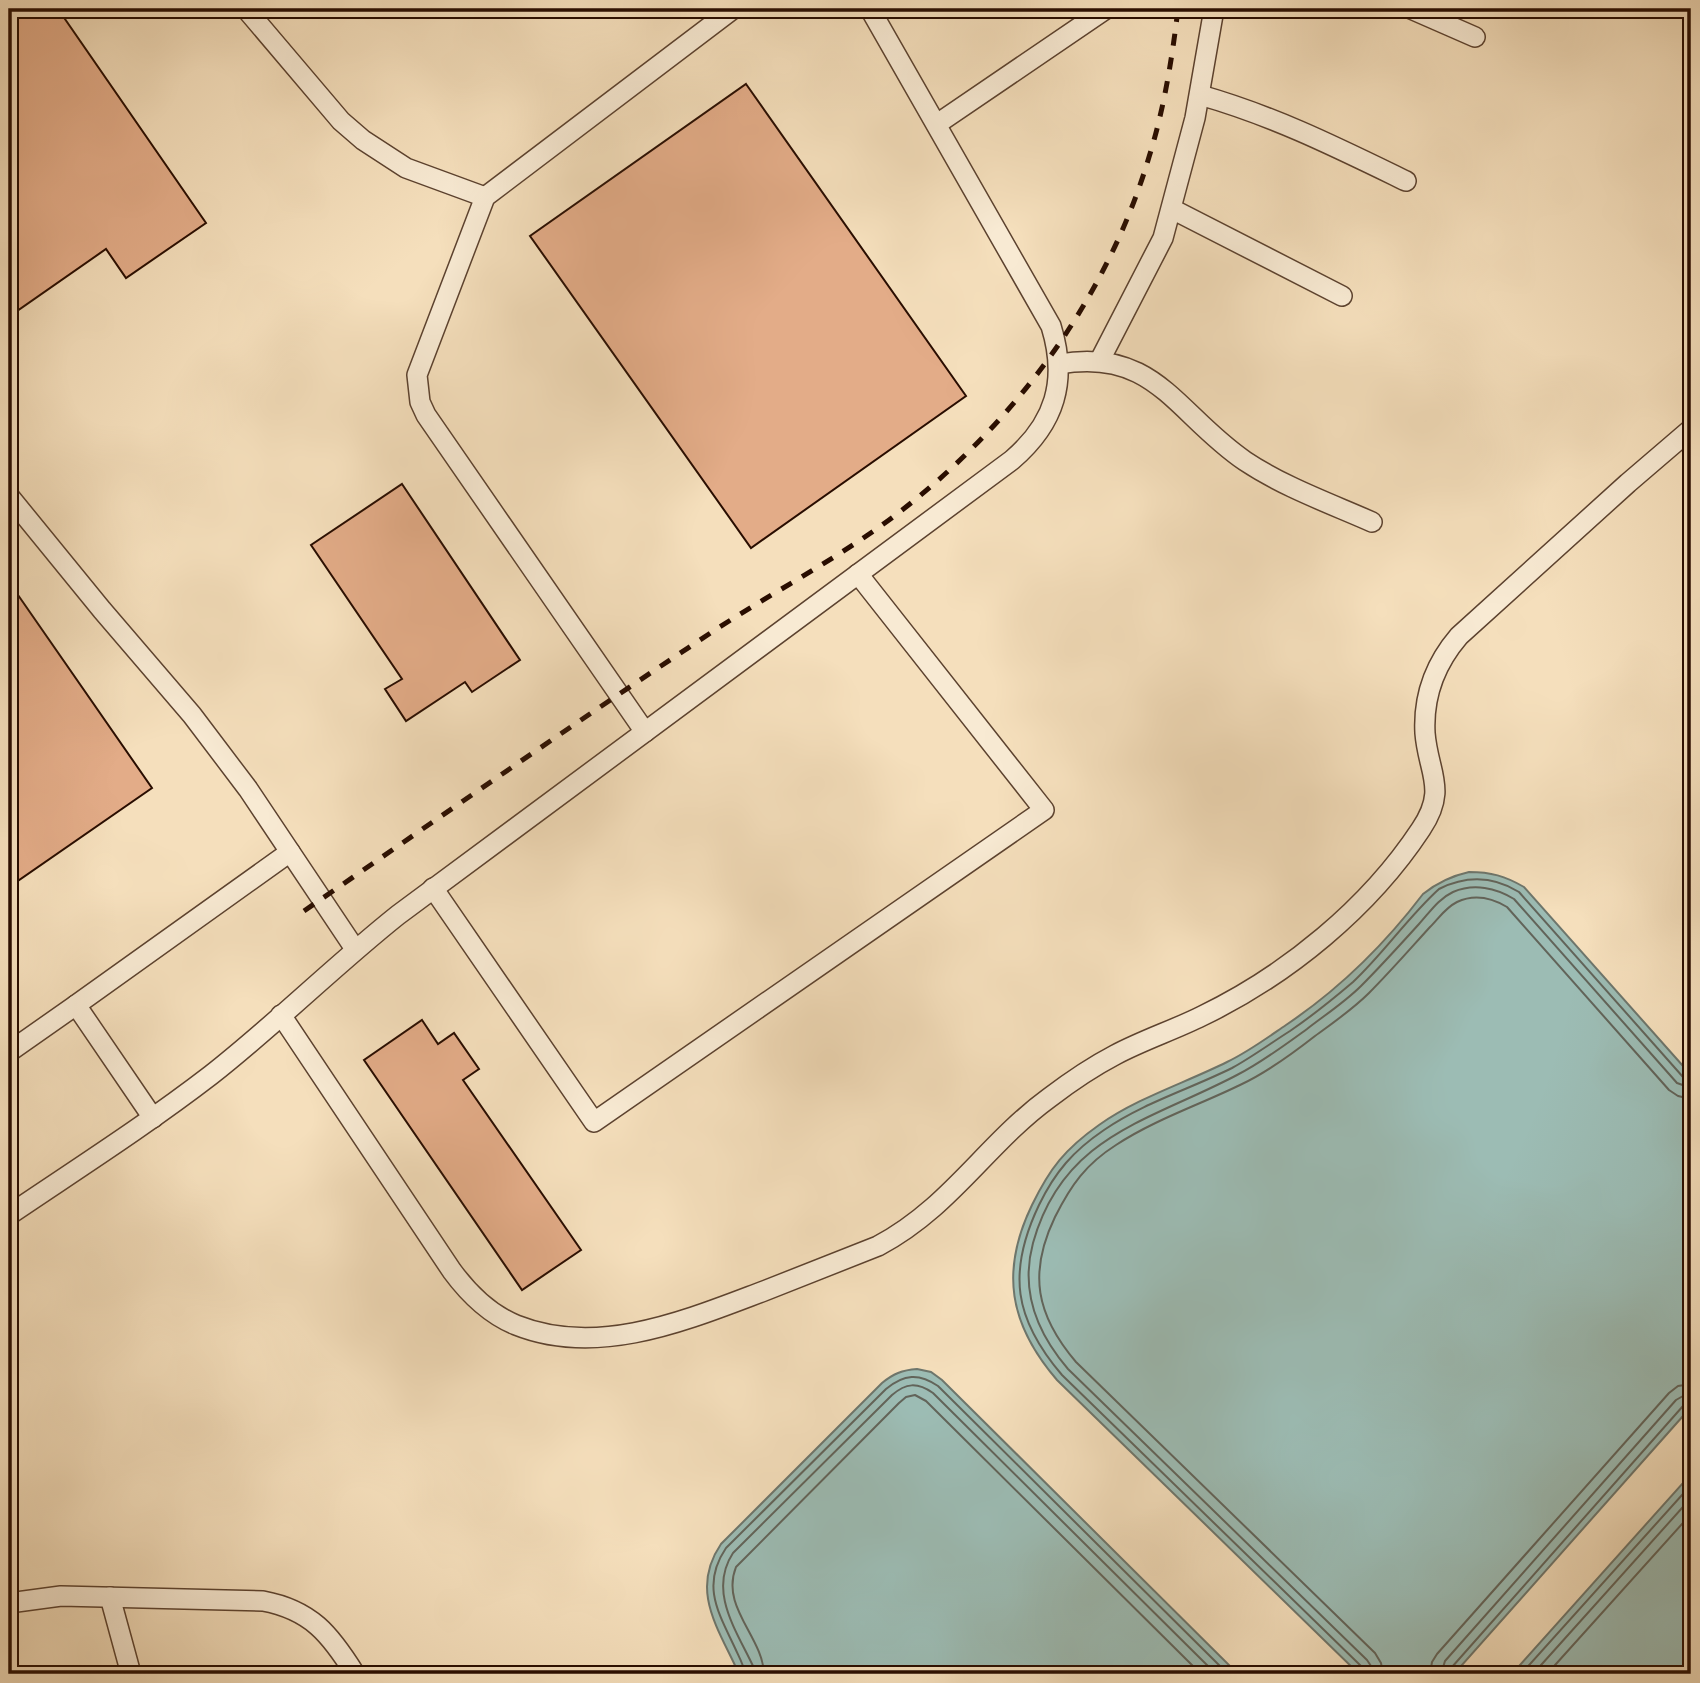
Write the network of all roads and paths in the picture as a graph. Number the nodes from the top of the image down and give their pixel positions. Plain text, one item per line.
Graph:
1 (246, 9) edge
2 (733, 9) edge
3 (1106, 9) edge
4 (1214, 9) edge
5 (1411, 9) edge
6 (879, 12) edge
7 (1475, 37) dead end
8 (1200, 95) junction
9 (937, 124) junction
10 (1406, 181) dead end
11 (485, 197) junction
12 (1172, 209) junction
13 (1342, 296) dead end
14 (1100, 360) junction
15 (1059, 364) junction
16 (1691, 429) edge
17 (9, 496) edge
18 (1372, 522) dead end
19 (9, 525) edge
20 (40, 536) junction
21 (858, 574) junction
22 (645, 732) junction
23 (290, 852) junction
24 (433, 888) junction
25 (355, 949) junction
26 (76, 1005) junction
27 (281, 1015) junction
28 (9, 1052) edge
29 (153, 1118) junction
30 (9, 1215) edge
31 (110, 1597) junction
32 (9, 1603) edge
33 (131, 1674) edge
34 (355, 1674) edge

1 - 11 lane
2 - 11 lane
3 - 9 lane
4 - 8 lane
5 - 7 lane
6 - 9 lane
8 - 10 lane
8 - 12 lane
9 - 15 lane
11 - 22 lane
12 - 13 lane
12 - 14 lane
14 - 15 lane
14 - 18 lane
15 - 21 lane
16 - 27 lane
17 - 20 lane
19 - 20 lane
20 - 23 lane
21 - 22 lane
21 - 24 lane
22 - 24 lane
23 - 25 lane
23 - 26 lane
24 - 25 lane
25 - 27 lane
26 - 28 lane
26 - 29 lane
27 - 29 lane
29 - 30 lane
31 - 32 lane
31 - 33 lane
31 - 34 lane

